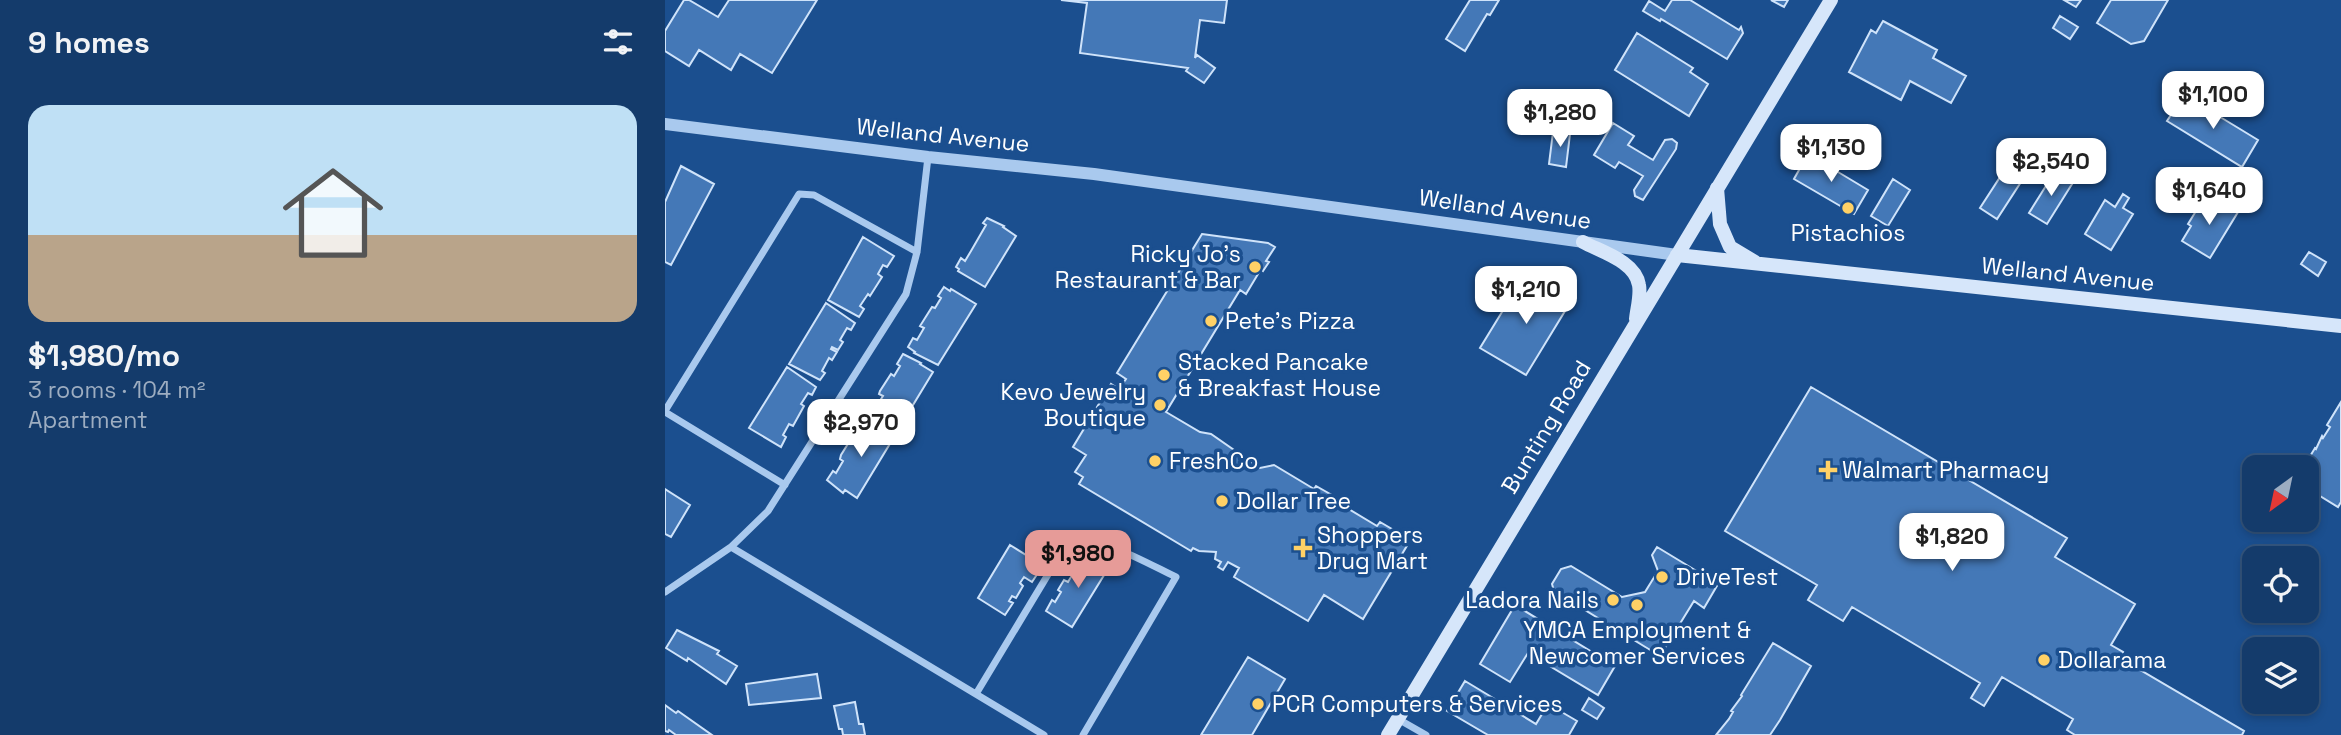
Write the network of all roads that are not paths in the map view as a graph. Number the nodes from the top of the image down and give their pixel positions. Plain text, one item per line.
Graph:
1 (1831, 0) edge
2 (665, 124) edge
3 (928, 157) junction
4 (1717, 188) junction
5 (1583, 243) junction
6 (917, 251) junction
7 (1677, 255) junction
8 (1760, 264) junction
9 (1635, 325) junction
10 (2341, 326) edge
11 (665, 412) edge
12 (785, 485) junction
13 (731, 547) junction
14 (665, 592) edge
15 (976, 694) junction
16 (1398, 719) junction
17 (1044, 735) edge
18 (1083, 735) edge
19 (1388, 735) edge
20 (1426, 735) edge

1 - 4 main road, Bunting Road
2 - 3 street, Welland Avenue
3 - 5 street, Welland Avenue
3 - 6 street
4 - 7 main road, Bunting Road
4 - 8 main road
5 - 7 street, Welland Avenue
5 - 9 main road
6 - 11 street
6 - 12 street
7 - 8 main road, Welland Avenue
7 - 9 main road, Bunting Road
8 - 10 main road, Welland Avenue
9 - 16 main road, Bunting Road
11 - 12 street
12 - 13 street
13 - 14 street
13 - 15 street
15 - 17 street
15 - 18 street
16 - 19 main road, Bunting Road
16 - 20 street

